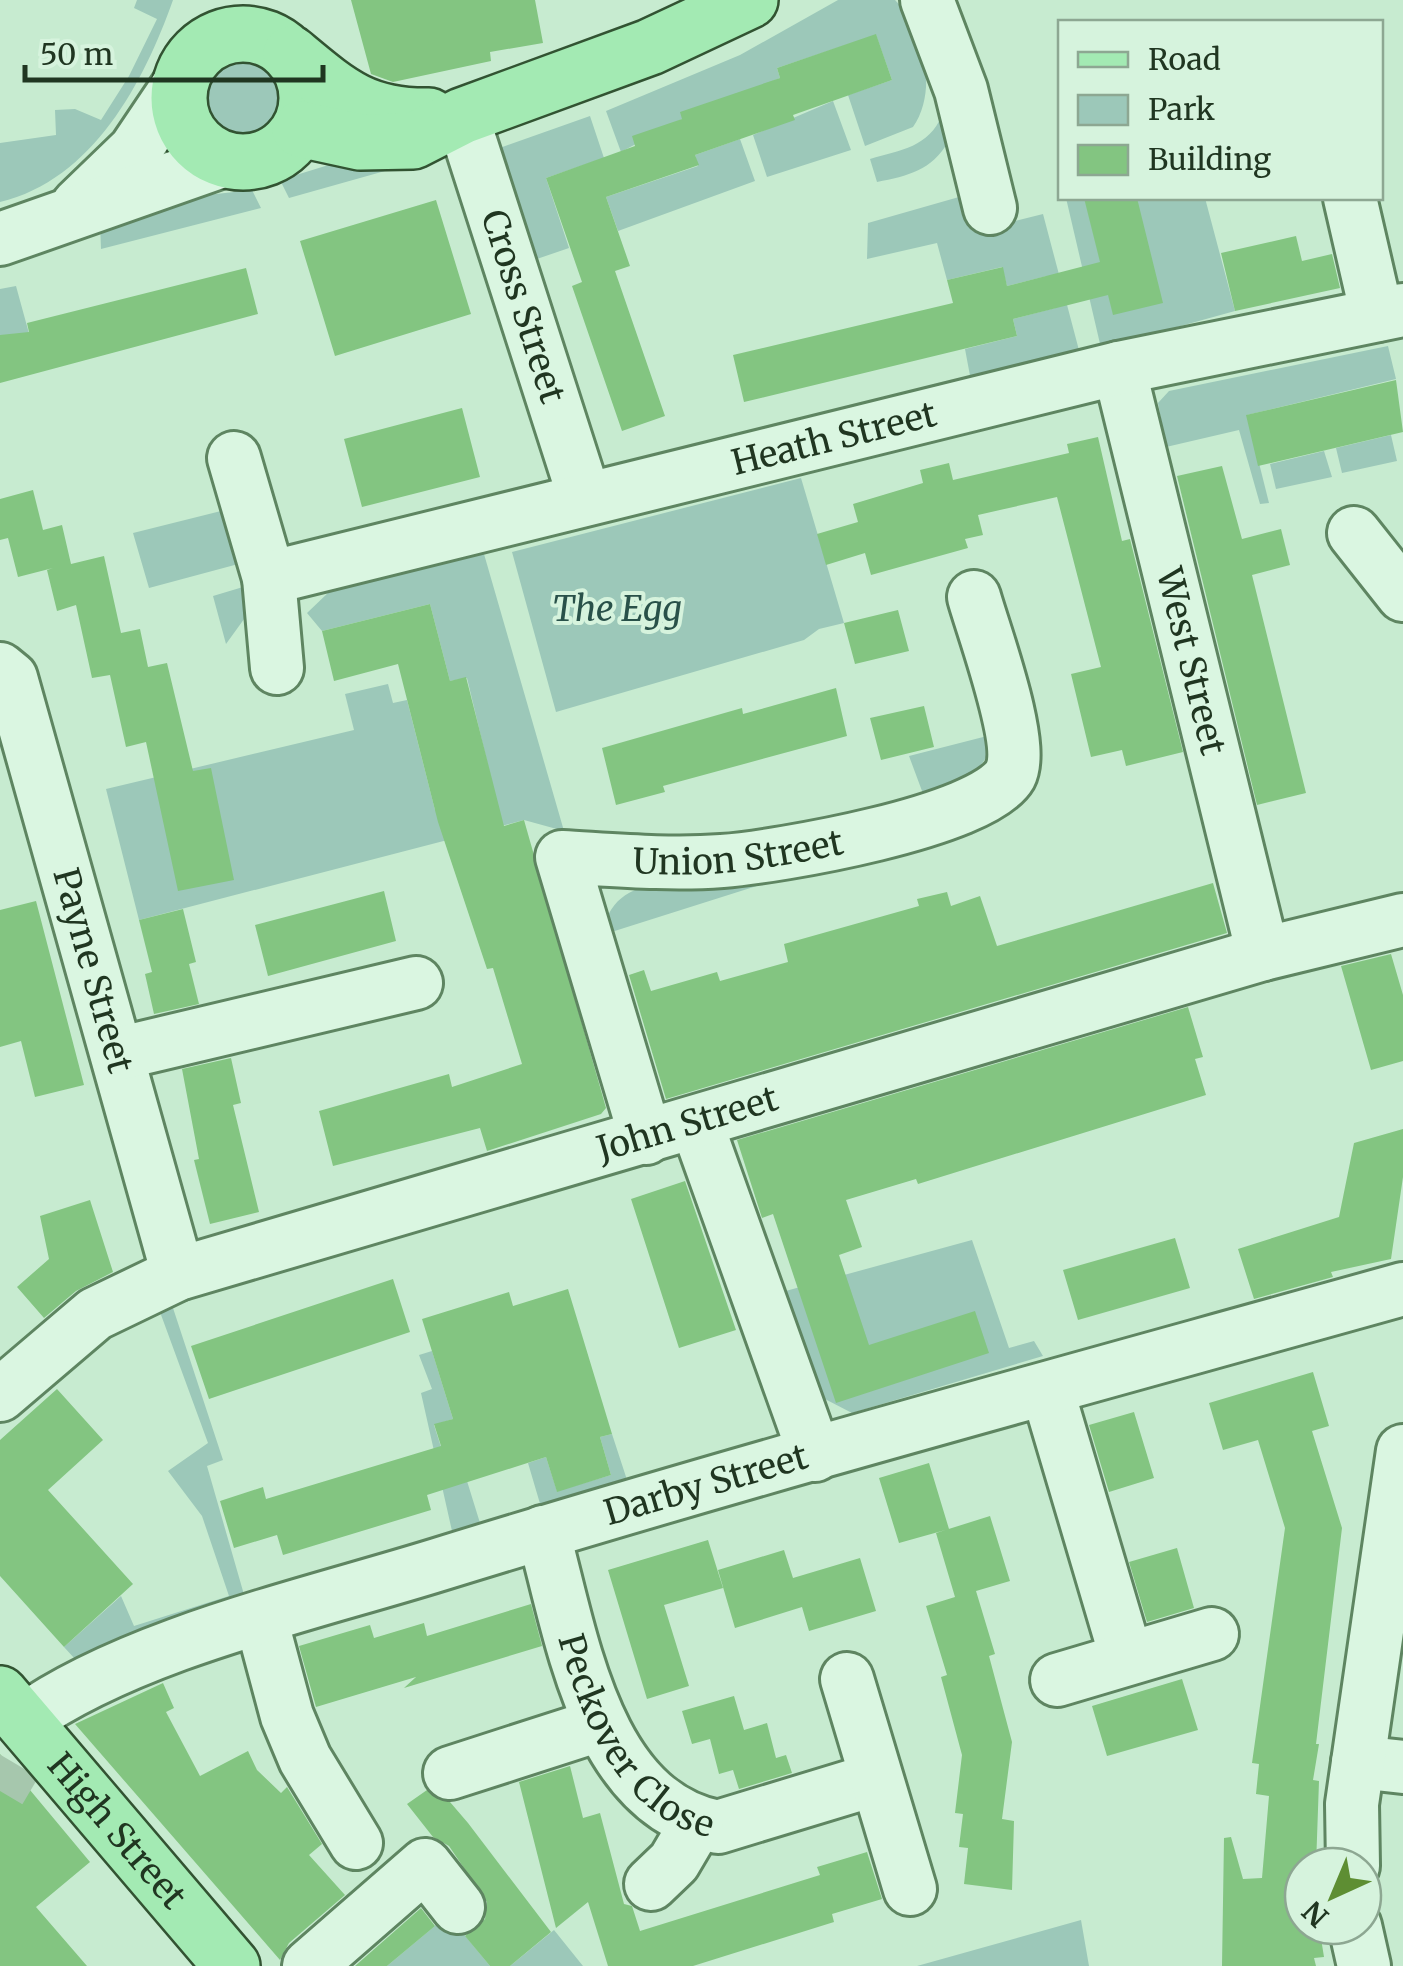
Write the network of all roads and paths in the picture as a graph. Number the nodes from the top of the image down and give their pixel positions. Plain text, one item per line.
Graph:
1 (750, 0) edge
2 (927, 0) edge
3 (247, 26) edge
4 (178, 86) junction
5 (462, 116) junction
6 (300, 129) junction
7 (225, 160) junction
8 (1351, 200) edge
9 (990, 208) dead end
10 (70, 213) junction
11 (0, 239) edge
12 (1390, 313) edge
13 (1119, 368) junction
14 (234, 458) dead end
15 (585, 499) junction
16 (1354, 533) dead end
17 (269, 578) junction
18 (1403, 595) edge
19 (974, 597) dead end
20 (276, 668) dead end
21 (0, 669) edge
22 (1403, 920) edge
23 (1263, 954) junction
24 (416, 983) dead end
25 (118, 1054) junction
26 (696, 1122) junction
27 (646, 1138) junction
28 (178, 1274) junction
29 (1403, 1289) edge
30 (1046, 1389) junction
31 (0, 1394) edge
32 (1403, 1451) edge
33 (815, 1454) junction
34 (543, 1532) junction
35 (256, 1621) junction
36 (1212, 1634) dead end
37 (1126, 1656) junction
38 (847, 1679) dead end
39 (1056, 1680) dead end
40 (599, 1724) junction
41 (18, 1728) edge
42 (1381, 1765) edge
43 (450, 1773) dead end
44 (876, 1779) junction
45 (697, 1823) junction
46 (356, 1843) dead end
47 (1352, 1846) edge
48 (651, 1884) dead end
49 (910, 1889) dead end
50 (458, 1907) dead end
51 (232, 1966) edge
52 (308, 1966) edge

1 - 5 main road
2 - 9 street
3 - 4 main road
3 - 5 main road
3 - 6 main road
4 - 7 main road
4 - 10 street
5 - 6 main road
5 - 15 street, Cross Street
6 - 7 main road
7 - 10 street
8 - 12 street
10 - 11 street
12 - 13 street, Heath Street
13 - 15 street, Heath Street
13 - 23 street, West Street
14 - 17 street
15 - 17 street, Heath Street
16 - 18 street
17 - 20 street
19 - 27 street, Union Street
21 - 25 street, Payne Street
22 - 23 street, John Street
23 - 26 street, John Street
24 - 25 street
25 - 28 street, Payne Street
26 - 27 street, John Street
26 - 33 street
27 - 28 street, John Street
28 - 31 street, John Street
29 - 30 street, Darby Street
30 - 33 street, Darby Street
30 - 37 street
32 - 42 street
33 - 34 street, Darby Street
34 - 35 street, Darby Street
34 - 40 street, Peckover Close
35 - 41 street, Darby Street
35 - 46 street
36 - 37 street
37 - 39 street
38 - 44 street
40 - 43 street
40 - 45 street, Peckover Close
41 - 51 main road, High Street
42 - 47 street
44 - 45 street, Peckover Close
44 - 49 street
45 - 48 street
50 - 52 street

